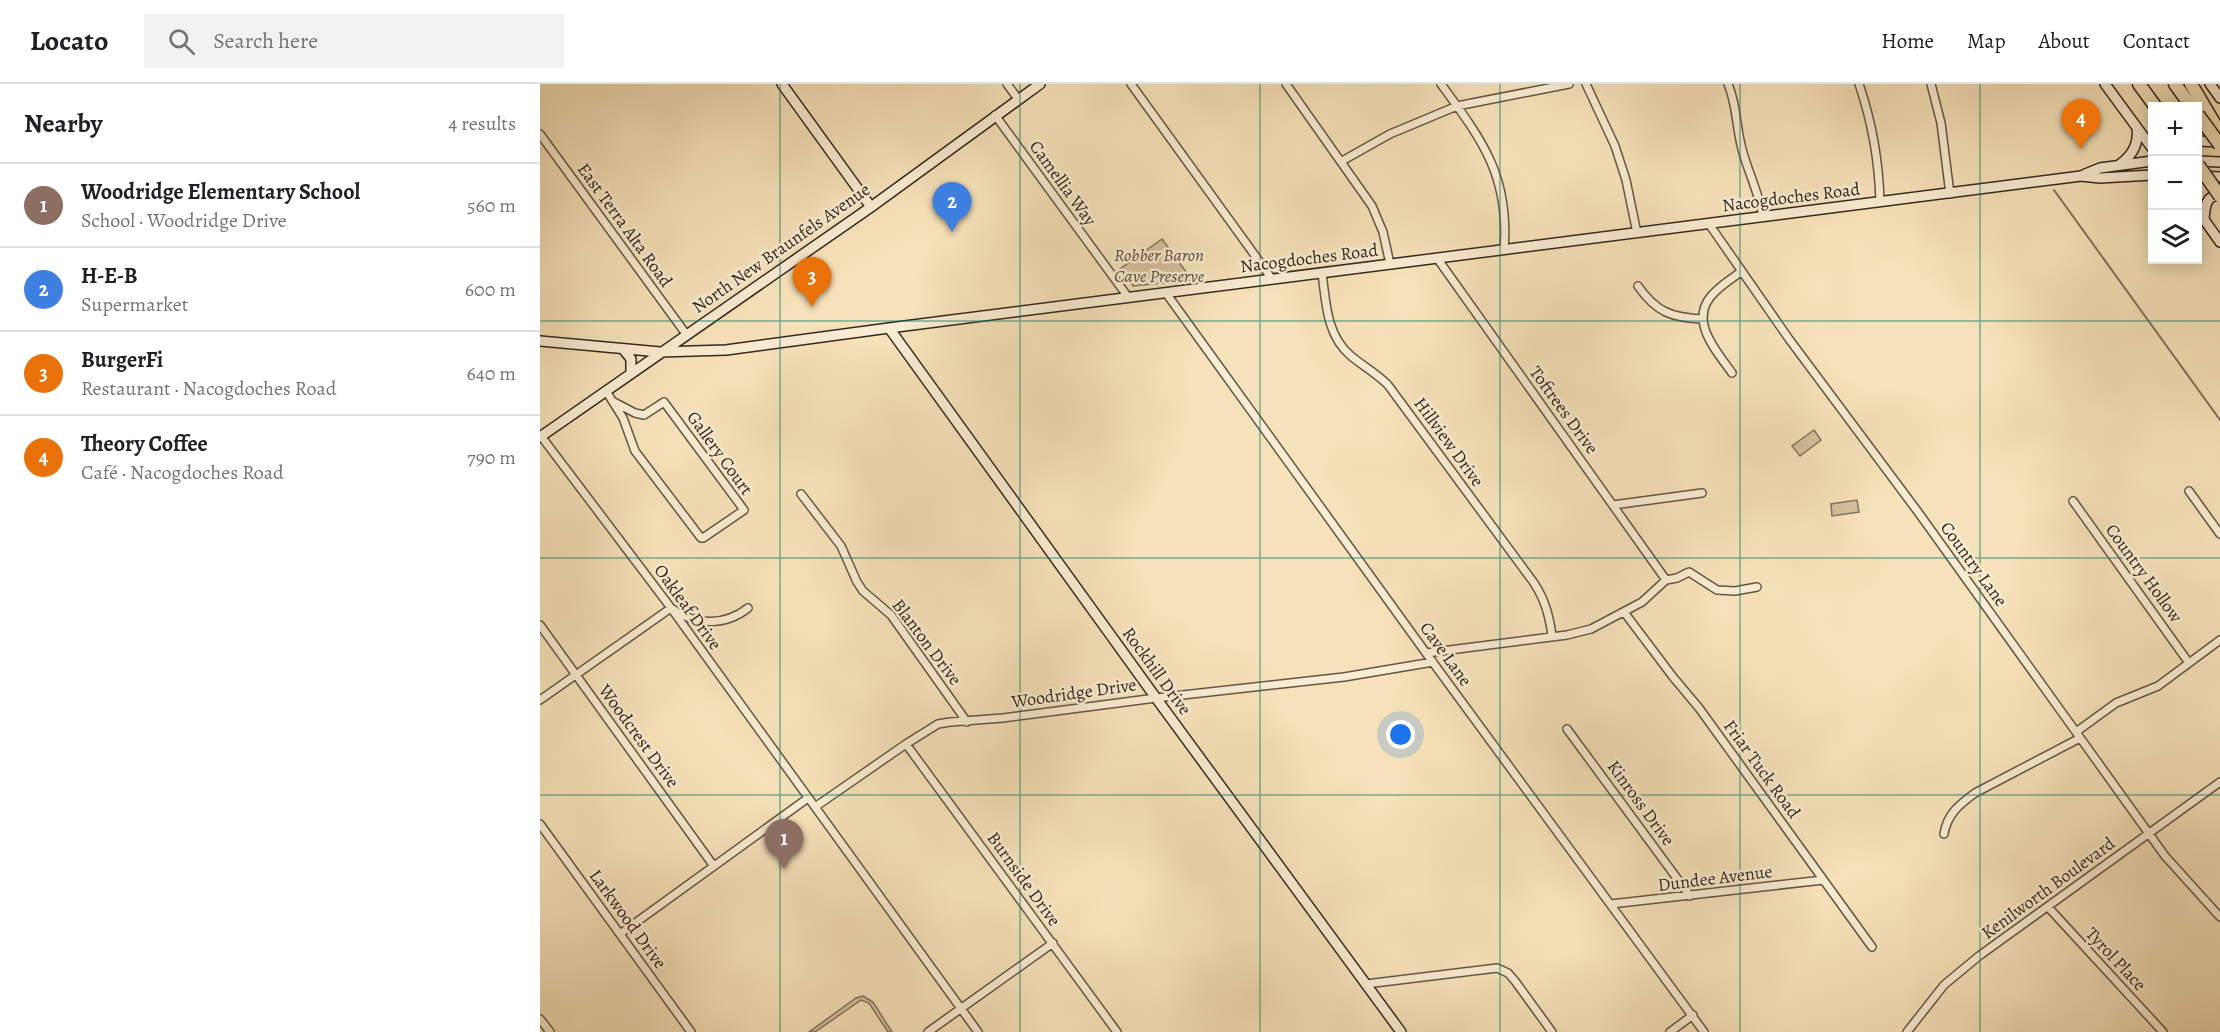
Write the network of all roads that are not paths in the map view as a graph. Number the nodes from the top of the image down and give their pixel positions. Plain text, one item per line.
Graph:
1 (782, 84) edge
2 (1007, 84) edge
3 (1040, 84) edge
4 (1131, 84) edge
5 (1286, 84) edge
6 (1441, 84) edge
7 (1569, 84) edge
8 (1586, 84) edge
9 (1728, 84) edge
10 (1859, 84) edge
11 (1931, 84) edge
12 (2105, 84) edge
13 (2139, 84) edge
14 (2175, 84) edge
15 (2191, 84) edge
16 (2210, 84) edge
17 (2220, 98) edge
18 (1018, 99) junction
19 (2152, 102) edge
20 (2191, 102) edge
21 (2194, 102) edge
22 (1457, 106) junction
23 (994, 115) junction
24 (2202, 115) edge
25 (2202, 117) edge
26 (2137, 127) junction
27 (540, 134) edge
28 (2148, 134) edge
29 (2220, 134) edge
30 (2202, 141) edge
31 (2148, 142) edge
32 (2220, 143) edge
33 (1342, 161) junction
34 (2148, 162) edge
35 (2220, 162) edge
36 (2202, 163) edge
37 (2118, 166) junction
38 (2202, 169) edge
39 (2148, 175) edge
40 (2081, 176) junction
41 (2202, 176) edge
42 (2220, 177) edge
43 (1950, 194) junction
44 (2220, 196) edge
45 (1880, 202) junction
46 (871, 207) junction
47 (1763, 217) junction
48 (2202, 217) edge
49 (2204, 220) junction
50 (1708, 224) junction
51 (1637, 233) junction
52 (2220, 242) edge
53 (1504, 250) junction
54 (1437, 258) junction
55 (1390, 264) junction
56 (1742, 271) junction
57 (1322, 273) junction
58 (1272, 279) junction
59 (1638, 286) dead end
60 (1166, 292) junction
61 (1128, 297) junction
62 (1703, 319) junction
63 (889, 328) junction
64 (686, 334) junction
65 (540, 341) edge
66 (622, 349) junction
67 (660, 352) junction
68 (631, 372) junction
69 (1732, 373) dead end
70 (606, 391) junction
71 (614, 402) junction
72 (541, 436) edge
73 (2189, 491) dead end
74 (1702, 493) dead end
75 (801, 494) dead end
76 (2073, 501) dead end
77 (1613, 505) junction
78 (2220, 534) edge
79 (1666, 580) junction
80 (1757, 587) dead end
81 (671, 608) junction
82 (748, 608) dead end
83 (1624, 612) junction
84 (540, 625) edge
85 (1552, 635) junction
86 (2220, 640) edge
87 (1426, 653) junction
88 (1433, 662) junction
89 (2189, 663) junction
90 (576, 674) junction
91 (1156, 698) junction
92 (540, 700) edge
93 (967, 722) junction
94 (1567, 729) dead end
95 (2078, 735) junction
96 (906, 744) junction
97 (2220, 782) edge
98 (808, 798) junction
99 (815, 807) junction
100 (540, 824) edge
101 (1944, 834) dead end
102 (2149, 834) junction
103 (714, 865) junction
104 (1823, 880) junction
105 (1690, 896) junction
106 (1611, 904) junction
107 (2048, 907) junction
108 (2220, 917) edge
109 (620, 934) junction
110 (1053, 943) junction
111 (1872, 947) dead end
112 (1366, 984) junction
113 (961, 1009) junction
114 (1693, 1015) junction
115 (540, 1018) edge
116 (550, 1032) edge
117 (691, 1032) edge
118 (928, 1032) edge
119 (978, 1032) edge
120 (1117, 1032) edge
121 (1401, 1032) edge
122 (1552, 1032) edge
123 (1670, 1032) edge
124 (1704, 1032) edge
125 (1907, 1032) edge
126 (2163, 1032) edge

1 - 46 main road
2 - 18 street
3 - 18 main road, North New Braunfels Avenue
4 - 58 street
5 - 33 street
6 - 22 street
7 - 22 street
8 - 51 street
9 - 47 street
10 - 45 street
11 - 43 street
12 - 26 main road
13 - 19 highway
14 - 20 highway
15 - 21 highway
16 - 17 main road
18 - 23 main road, North New Braunfels Avenue
22 - 33 street
22 - 53 street
23 - 46 main road, North New Braunfels Avenue
23 - 61 street, Camellia Way
24 - 29 highway
25 - 32 highway, bridge
26 - 28 main road
26 - 31 main road
26 - 37 main road
27 - 64 street, East Terra Alta Road
30 - 32 main road
33 - 55 street
34 - 37 main road, Nacogdoches Road
35 - 36 main road
37 - 40 main road, Nacogdoches Road
38 - 44 highway, bridge
39 - 40 main road, Nacogdoches Road
40 - 43 main road, Nacogdoches Road
41 - 42 main road
43 - 45 main road, Nacogdoches Road
44 - 49 main road
45 - 47 main road, Nacogdoches Road
46 - 64 main road, North New Braunfels Avenue
47 - 50 main road, Nacogdoches Road
48 - 49 main road
49 - 52 main road
50 - 51 main road, Nacogdoches Road
50 - 56 street, Country Lane
51 - 53 main road, Nacogdoches Road
53 - 54 main road, Nacogdoches Road
54 - 55 main road, Nacogdoches Road
54 - 77 street, Toftrees Drive
55 - 57 main road, Nacogdoches Road
56 - 62 street
56 - 95 street, Country Lane
57 - 58 main road, Nacogdoches Road
57 - 85 street, Hillview Drive
58 - 60 main road, Nacogdoches Road
59 - 62 street
60 - 61 main road, Nacogdoches Road
60 - 87 street, Cave Lane
61 - 63 main road, Nacogdoches Road
62 - 69 street
63 - 67 main road, Nacogdoches Road
63 - 91 main road, Rockhill Drive
64 - 67 main road, North New Braunfels Avenue
65 - 66 main road, Nacogdoches Road
66 - 67 main road, Nacogdoches Road
66 - 68 main road
67 - 68 main road, North New Braunfels Avenue
68 - 70 main road, North New Braunfels Avenue
70 - 71 street, Gallery Court
70 - 72 main road, North New Braunfels Avenue
71 - 71 street, Gallery Court
72 - 81 street, Oakleaf Drive
73 - 78 street
74 - 77 street
75 - 93 street, Blanton Drive
76 - 89 street, Country Hollow
77 - 79 street, Toftrees Drive
79 - 80 street
79 - 83 street
81 - 82 street
81 - 90 street
81 - 98 street, Oakleaf Drive
83 - 85 street
83 - 104 street, Friar Tuck Road
84 - 90 street, Woodcrest Drive
85 - 87 street
86 - 89 street
87 - 88 street, Cave Lane
88 - 91 street, Woodridge Drive
88 - 106 street, Cave Lane
89 - 95 street
90 - 92 street
90 - 103 street, Woodcrest Drive
91 - 93 street, Woodridge Drive
91 - 112 main road, Rockhill Drive
93 - 96 street, Woodridge Drive
94 - 105 street, Kinross Drive
95 - 101 street
95 - 102 street, Country Lane
96 - 99 street, Woodridge Drive
96 - 110 street, Burnside Drive
97 - 102 street, Kenilworth Boulevard
98 - 99 street, Oakleaf Drive
98 - 103 street
99 - 113 street
100 - 109 street, Larkwood Drive
102 - 107 street, Kenilworth Boulevard
102 - 108 street, Country Lane
103 - 109 street
104 - 105 street, Dundee Avenue
104 - 111 street, Friar Tuck Road
105 - 106 street, Dundee Avenue
106 - 114 street, Cave Lane
107 - 125 street, Kenilworth Boulevard
107 - 126 street, Tyrol Place
109 - 117 street, Larkwood Drive
110 - 113 street
110 - 120 street, Burnside Drive
112 - 121 main road, Rockhill Drive
112 - 122 street
113 - 118 street
113 - 119 street
114 - 123 street
114 - 124 street, Cave Lane
115 - 116 street

